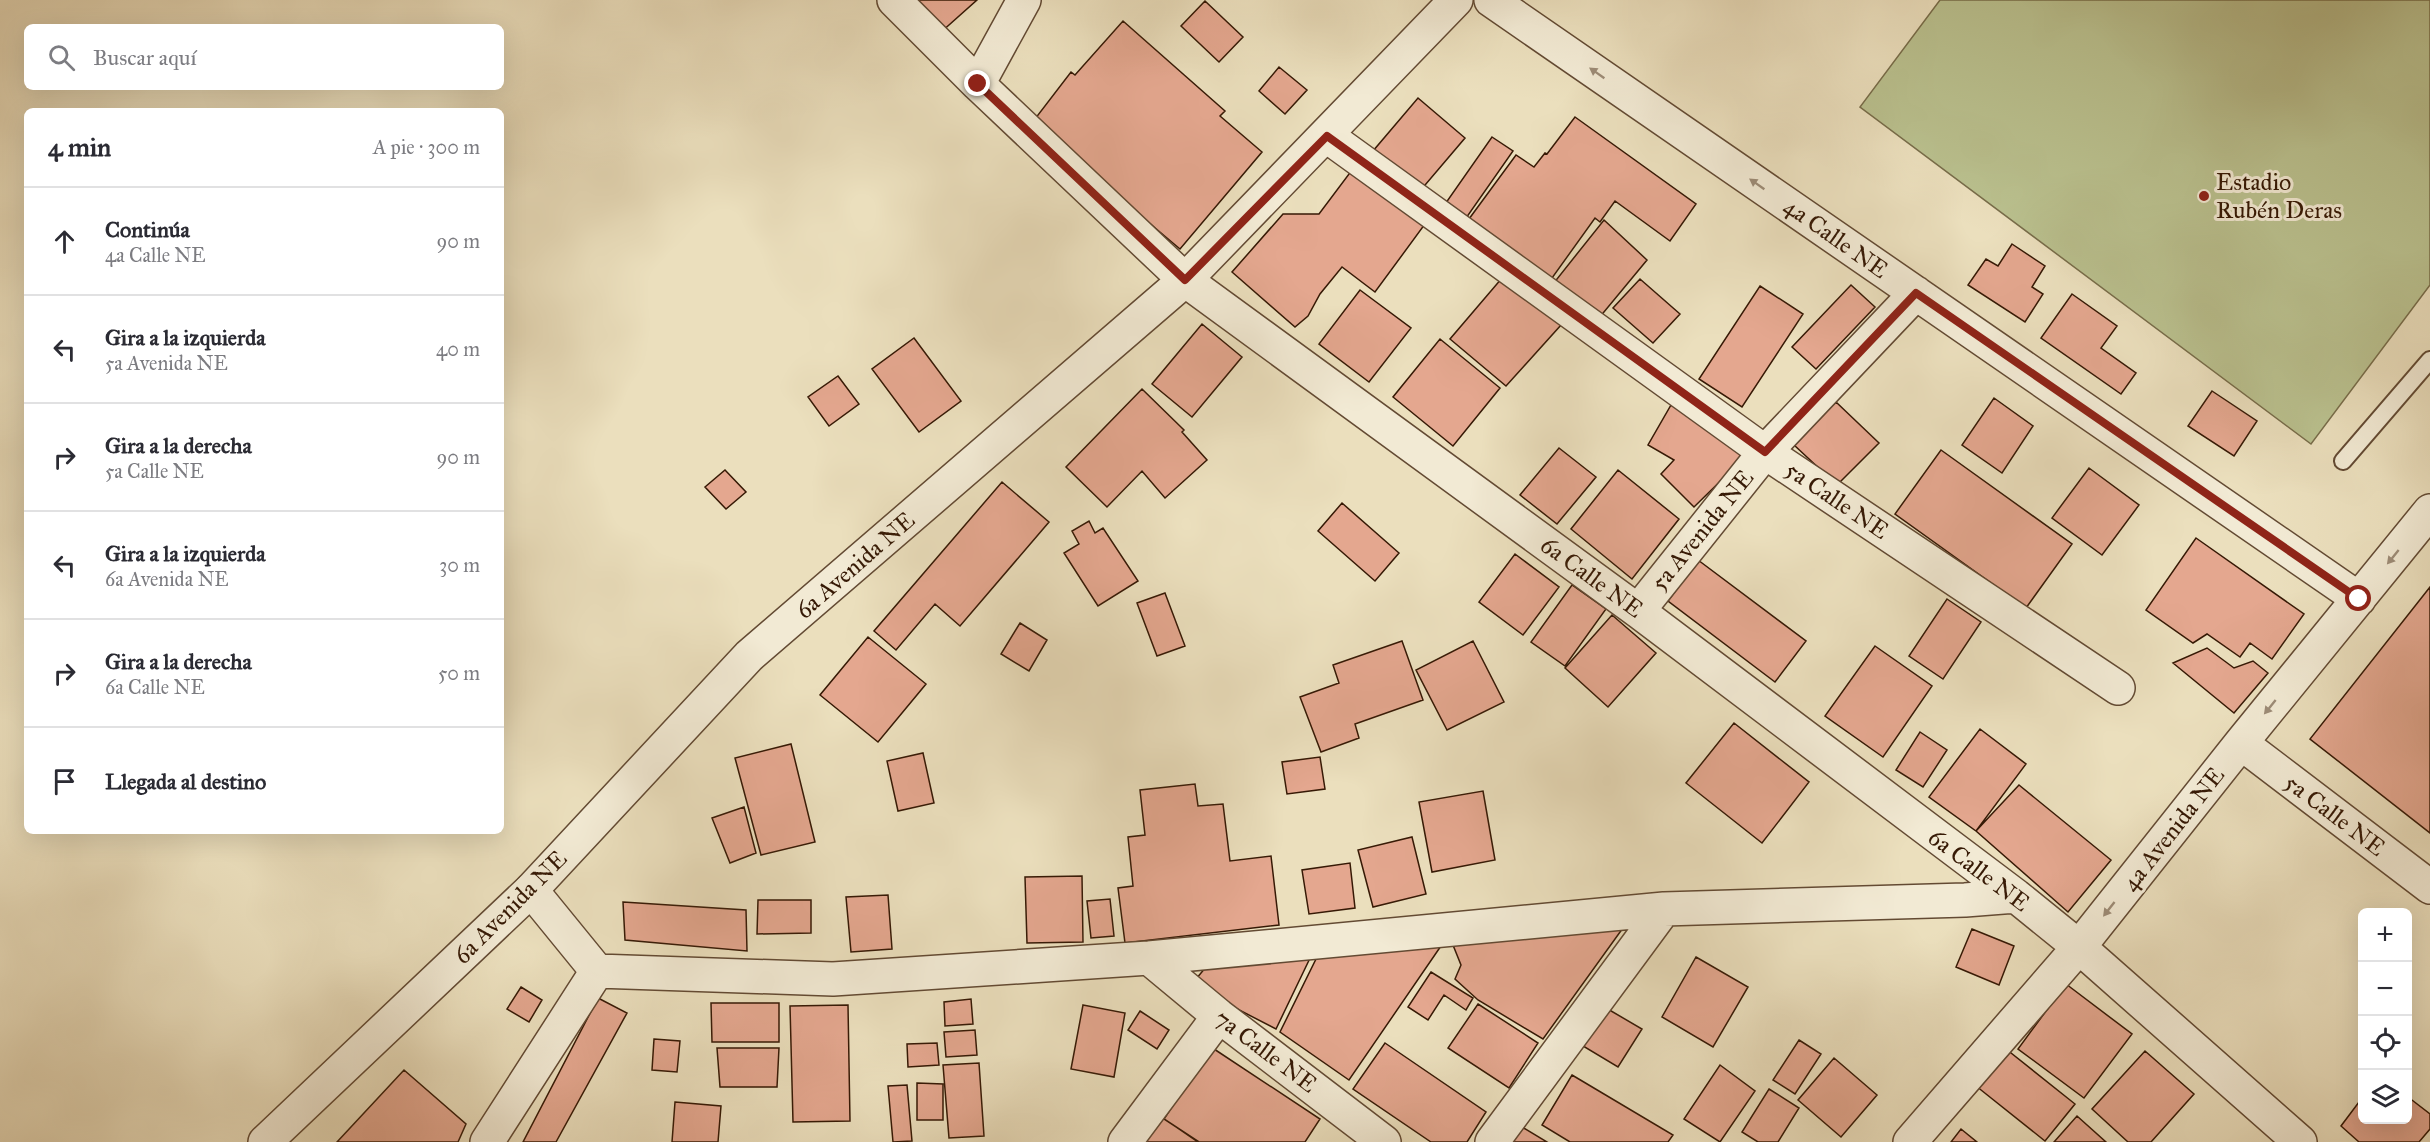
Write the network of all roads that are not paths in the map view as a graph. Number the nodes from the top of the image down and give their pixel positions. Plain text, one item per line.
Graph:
1 (894, 0) edge
2 (1024, 0) edge
3 (1456, 0) edge
4 (1491, 0) edge
5 (978, 84) junction
6 (1327, 136) junction
7 (1185, 280) junction
8 (1916, 293) junction
9 (2430, 360) edge
10 (1765, 452) junction
11 (2343, 461) dead end
12 (2430, 511) edge
13 (2359, 599) junction
14 (1638, 610) junction
15 (2118, 688) dead end
16 (2241, 743) junction
17 (2430, 887) edge
18 (531, 890) junction
19 (2016, 896) junction
20 (1664, 909) junction
21 (2079, 947) junction
22 (1149, 958) junction
23 (597, 971) junction
24 (1219, 1016) junction
25 (265, 1142) edge
26 (487, 1142) edge
27 (1120, 1142) edge
28 (1384, 1142) edge
29 (1492, 1142) edge
30 (1910, 1142) edge
31 (2300, 1142) edge

1 - 5 street, 6a Calle NE
2 - 5 street
3 - 6 street, 6a Avenida NE
8 -> 4 street, 4a Calle NE
5 - 7 street, 6a Calle NE
6 - 7 street, 6a Avenida NE
6 - 10 street, 5a Calle NE
7 - 14 street, 6a Calle NE
7 - 18 street, 6a Avenida NE
8 - 10 street, 5a Avenida NE
8 - 13 street, 4a Calle NE
9 - 11 lane
10 - 14 street, 5a Avenida NE
10 - 15 street, 5a Calle NE
12 -> 13 street, 4a Avenida NE
13 -> 16 street, 4a Avenida NE
14 - 19 street, 6a Calle NE
16 - 17 street, 5a Calle NE
16 -> 21 street, 4a Avenida NE
18 - 23 street
18 - 25 street, 6a Avenida NE
19 - 20 street
19 - 21 street, 6a Calle NE
20 - 22 street
20 - 29 street
21 - 30 street, 4a Avenida NE
21 - 31 street, 6a Calle NE
22 - 23 street
22 - 24 street, 7a Calle NE
23 - 26 street
24 - 27 street
24 - 28 street, 7a Calle NE

